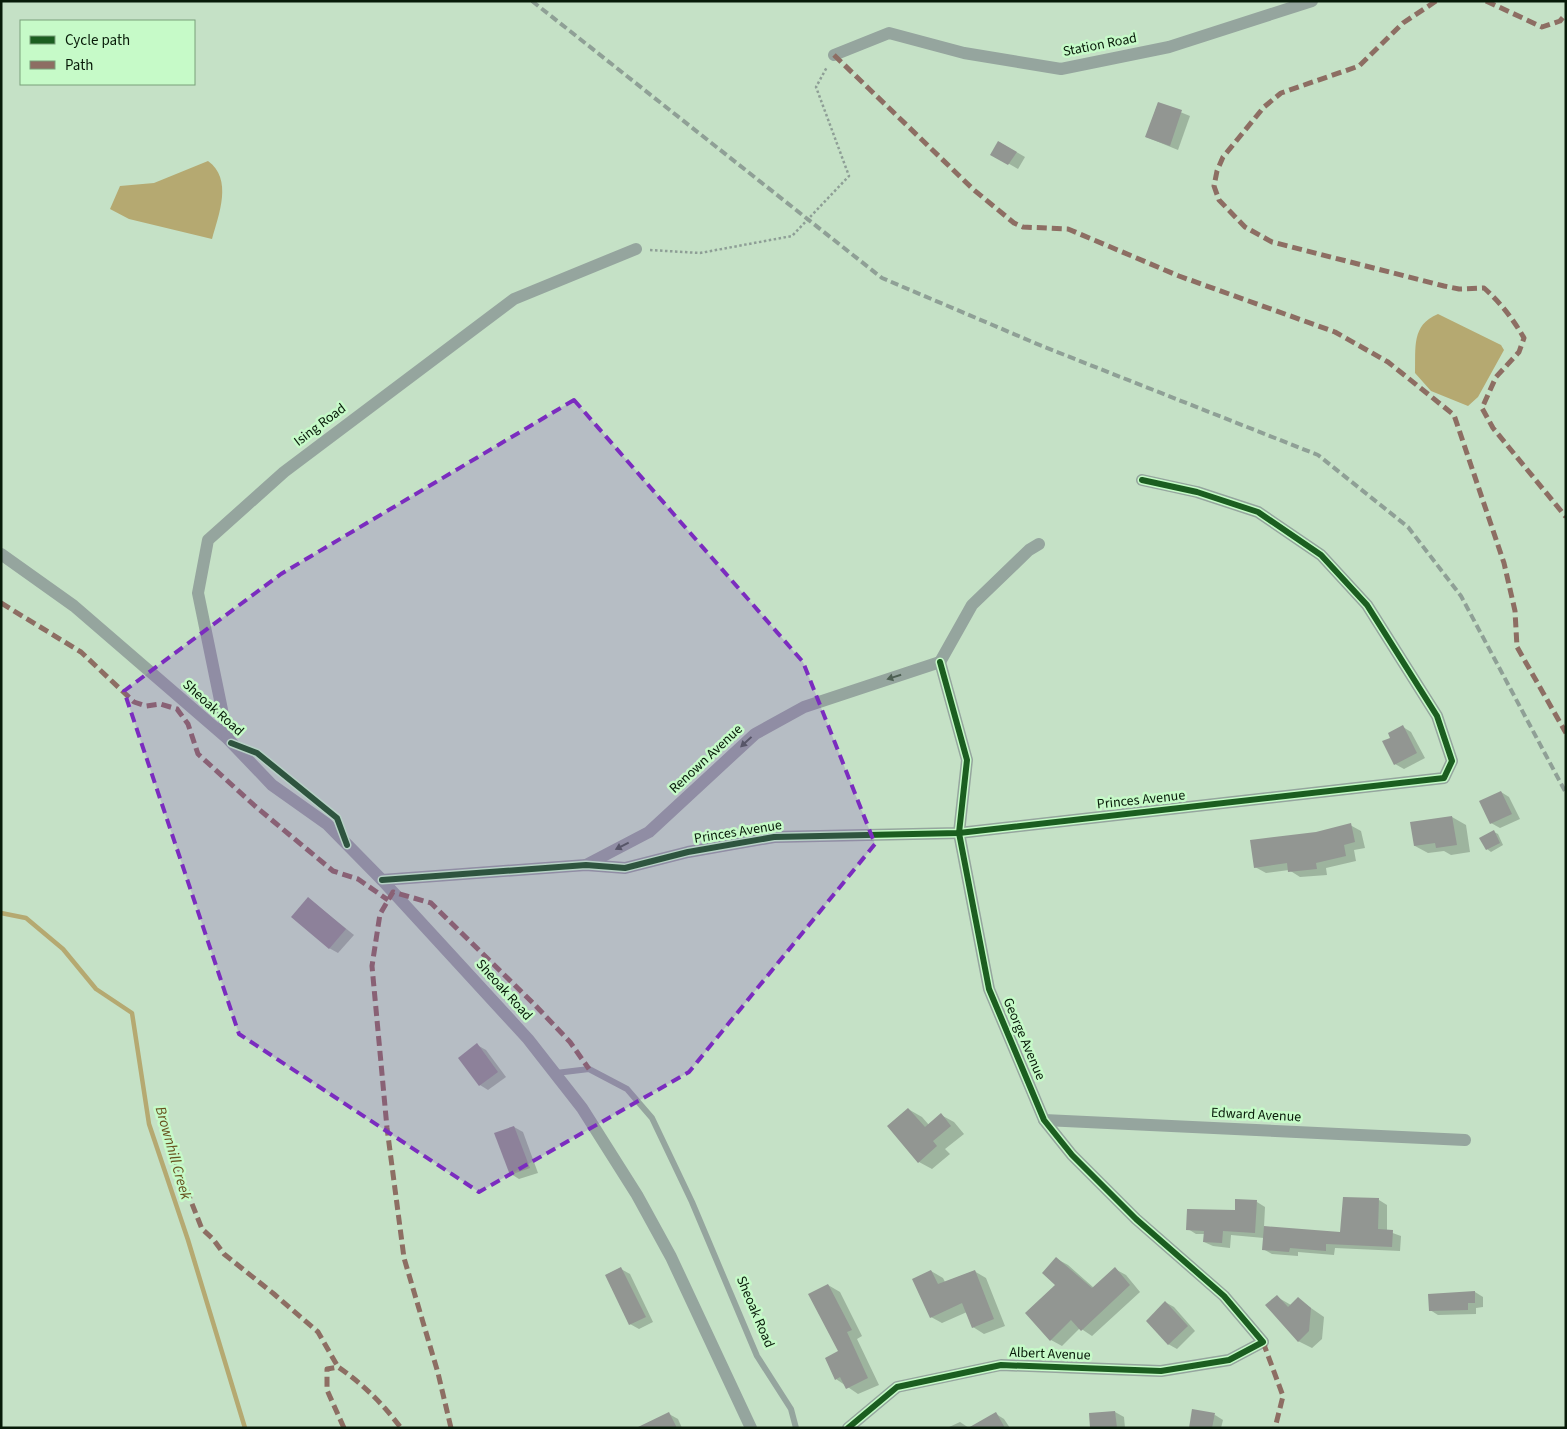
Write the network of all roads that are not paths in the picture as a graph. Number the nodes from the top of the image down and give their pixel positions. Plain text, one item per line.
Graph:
1 (1312, 1) edge
2 (834, 56) road end
3 (636, 249) road end
4 (1142, 480) dead end
5 (1039, 544) dead end
6 (1, 554) edge
7 (940, 662) junction
8 (228, 739) junction
9 (959, 833) junction
10 (586, 865) junction
11 (382, 880) junction
12 (556, 1073) junction
13 (1044, 1120) junction
14 (1465, 1140) dead end
15 (1263, 1342) joint
16 (751, 1428) edge
17 (796, 1428) edge
18 (848, 1428) edge

1 - 2 street, Station Road
3 - 8 street, Ising Road
4 - 9 street, Princes Avenue
5 - 7 street
6 - 8 street, Sheoak Road
7 - 9 street, George Avenue
7 -> 10 street, Renown Avenue
8 - 11 street, Sheoak Road
9 - 10 street, Princes Avenue
9 - 13 street, George Avenue
10 - 11 street, Princes Avenue
11 - 12 street, Sheoak Road
12 - 16 street, Sheoak Road
12 - 17 lane, Sheoak Road
13 - 14 street, Edward Avenue
13 - 15 street, George Avenue
15 - 18 street, Albert Avenue

